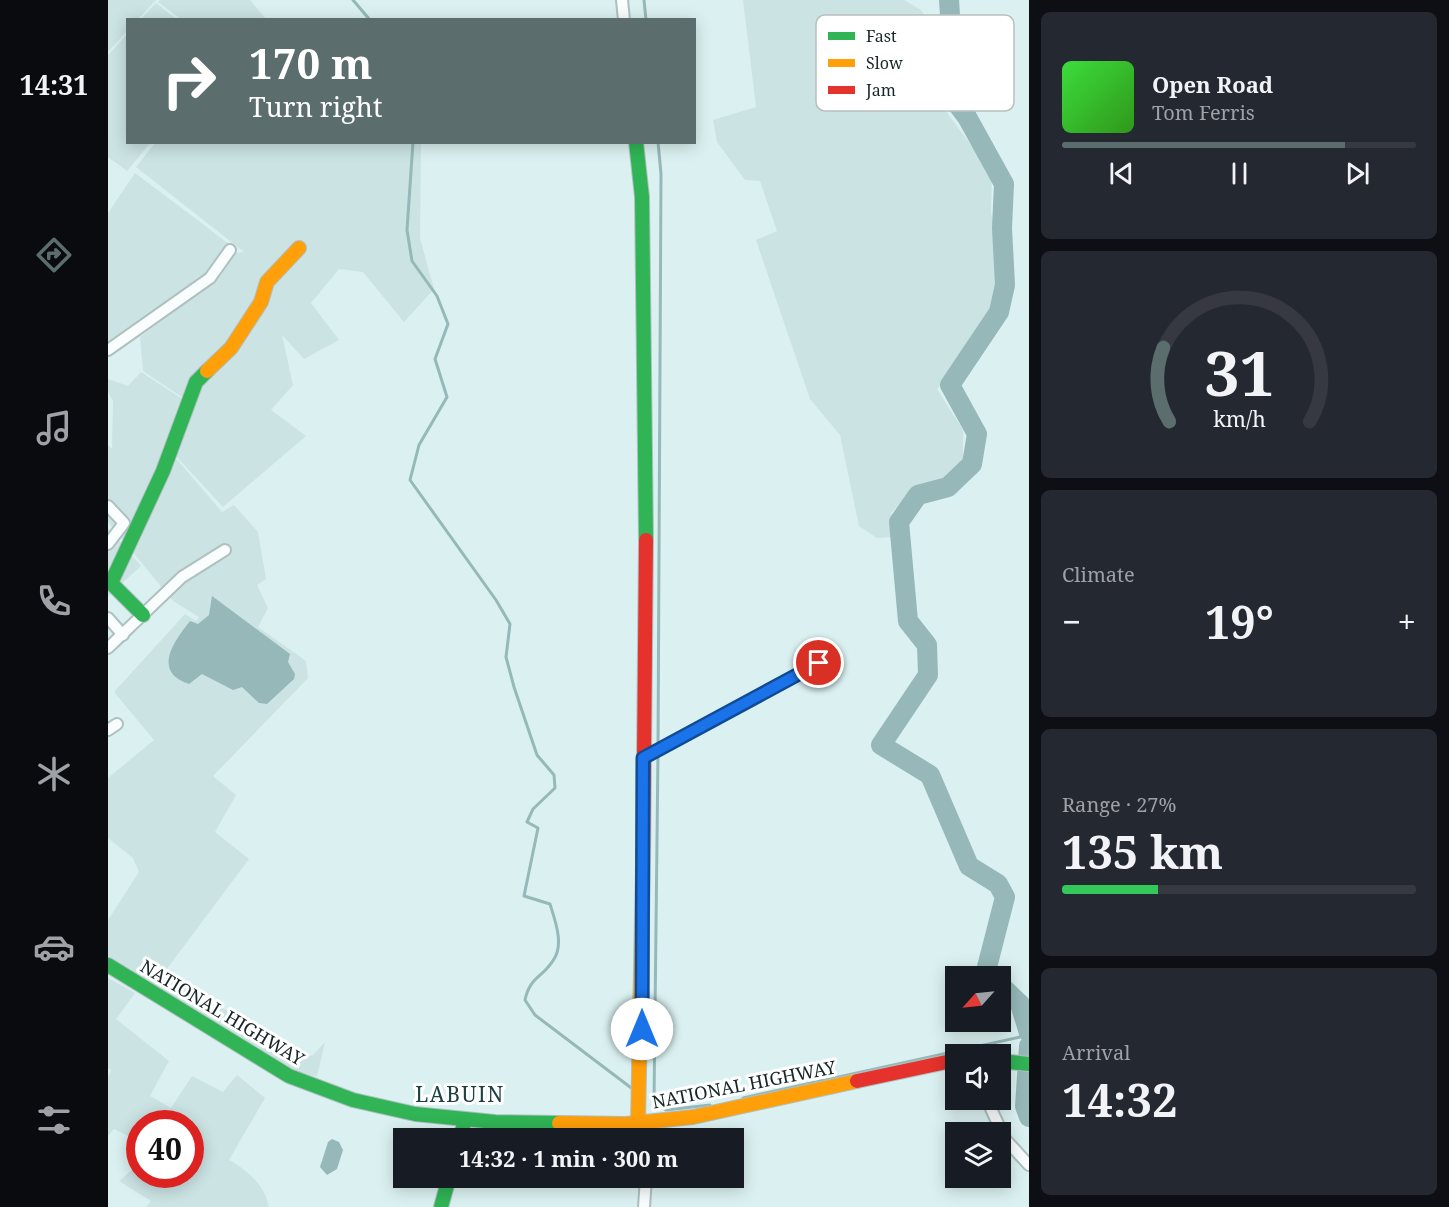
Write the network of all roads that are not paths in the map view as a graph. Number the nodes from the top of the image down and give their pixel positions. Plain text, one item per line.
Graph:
1 (622, 0) edge
2 (624, 18) edge
3 (636, 144) edge
4 (299, 248) dead end
5 (230, 250) dead end
6 (108, 350) edge
7 (108, 506) edge
8 (108, 544) edge
9 (225, 550) dead end
10 (143, 615) junction
11 (108, 618) edge
12 (123, 635) junction
13 (108, 648) edge
14 (819, 663) dead end
15 (643, 758) junction
16 (108, 965) edge
17 (945, 1062) edge
18 (1011, 1062) edge
19 (1029, 1064) edge
20 (992, 1110) edge
21 (465, 1120) junction
22 (642, 1122) junction
23 (463, 1128) edge
24 (643, 1128) edge
25 (1029, 1165) edge
26 (446, 1188) edge
27 (645, 1188) edge
28 (441, 1207) edge
29 (644, 1207) edge

1 - 2 street
3 - 15 street
4 - 10 street
5 - 6 street
7 - 8 street
9 - 10 street
10 - 12 street
11 - 12 street
12 - 13 street
14 - 15 street
15 - 22 street
16 - 21 street, NATIONAL HIGHWAY
17 - 22 street, NATIONAL HIGHWAY
18 - 19 street
20 - 25 street
21 - 22 street, NATIONAL HIGHWAY
21 - 23 street
22 - 24 street
26 - 28 street
27 - 29 street

